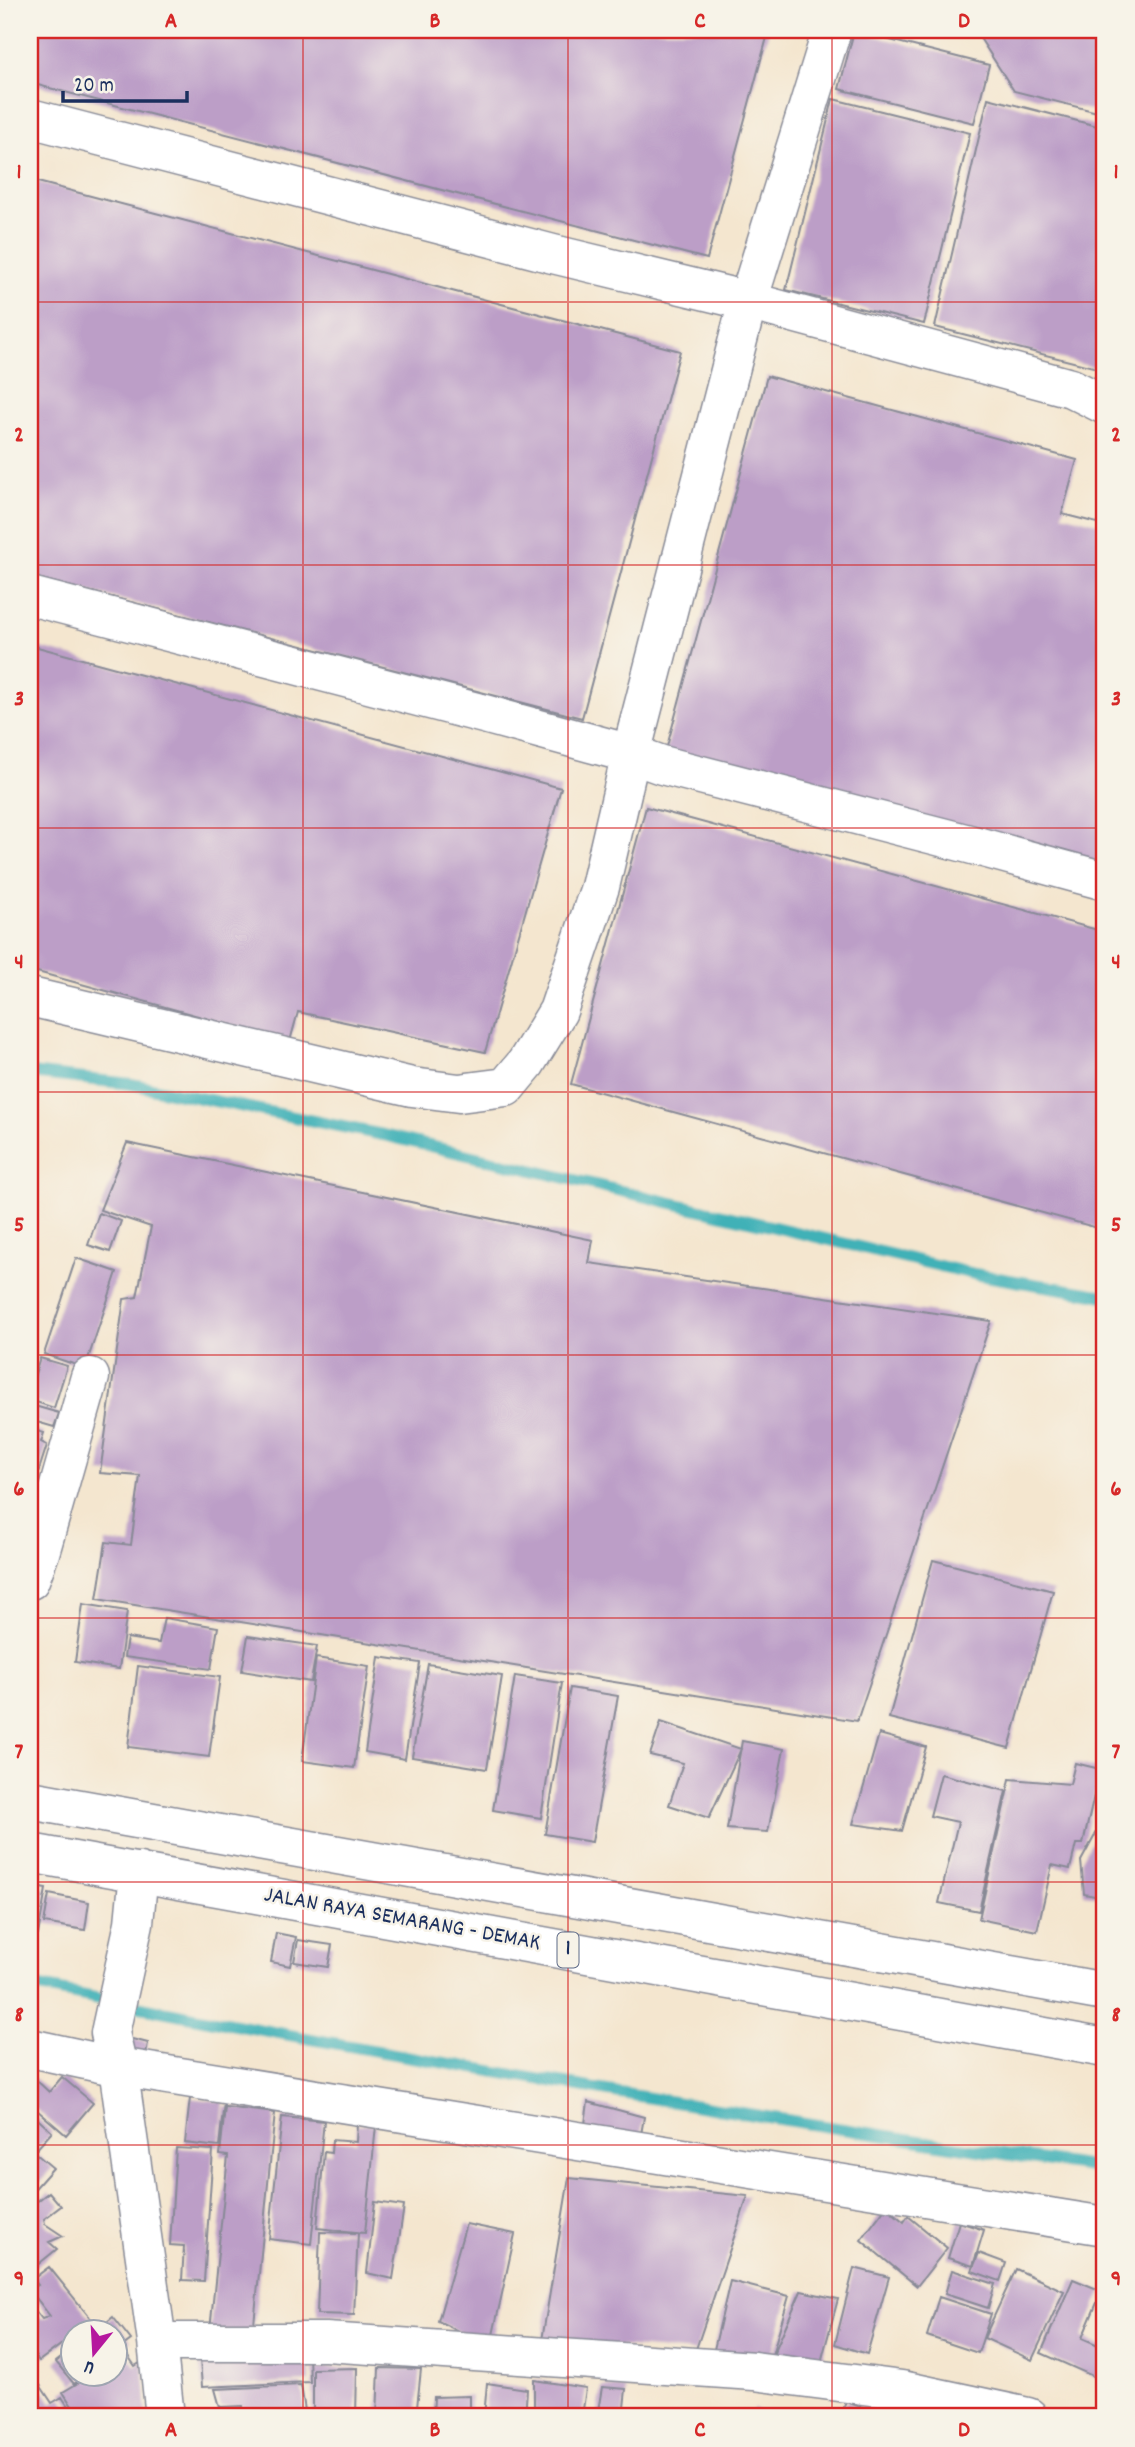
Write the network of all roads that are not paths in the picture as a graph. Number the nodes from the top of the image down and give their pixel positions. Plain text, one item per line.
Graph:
1 (832, 30) edge
2 (30, 118) edge
3 (748, 300) junction
4 (1105, 405) edge
5 (30, 596) edge
6 (631, 754) junction
7 (1105, 881) edge
8 (30, 997) edge
9 (90, 1377) dead end
10 (30, 1580) edge
11 (30, 1800) edge
12 (30, 1853) edge
13 (139, 1872) junction
14 (1105, 1992) edge
15 (30, 2048) edge
16 (1105, 2048) edge
17 (114, 2050) junction
18 (1105, 2226) edge
19 (157, 2342) junction
20 (165, 2417) edge
21 (1028, 2417) edge

1 - 3 main road
2 - 3 main road
3 - 4 main road
3 - 6 main road
5 - 6 main road
6 - 7 main road
6 - 8 main road
9 - 10 main road
11 - 14 main road, 1
12 - 13 main road, JALAN RAYA SEMARANG - DEMAK / 1
13 - 16 main road, JALAN RAYA SEMARANG - DEMAK / 1
13 - 17 main road
15 - 17 main road
17 - 18 main road
17 - 19 main road
19 - 20 main road
19 - 21 main road

